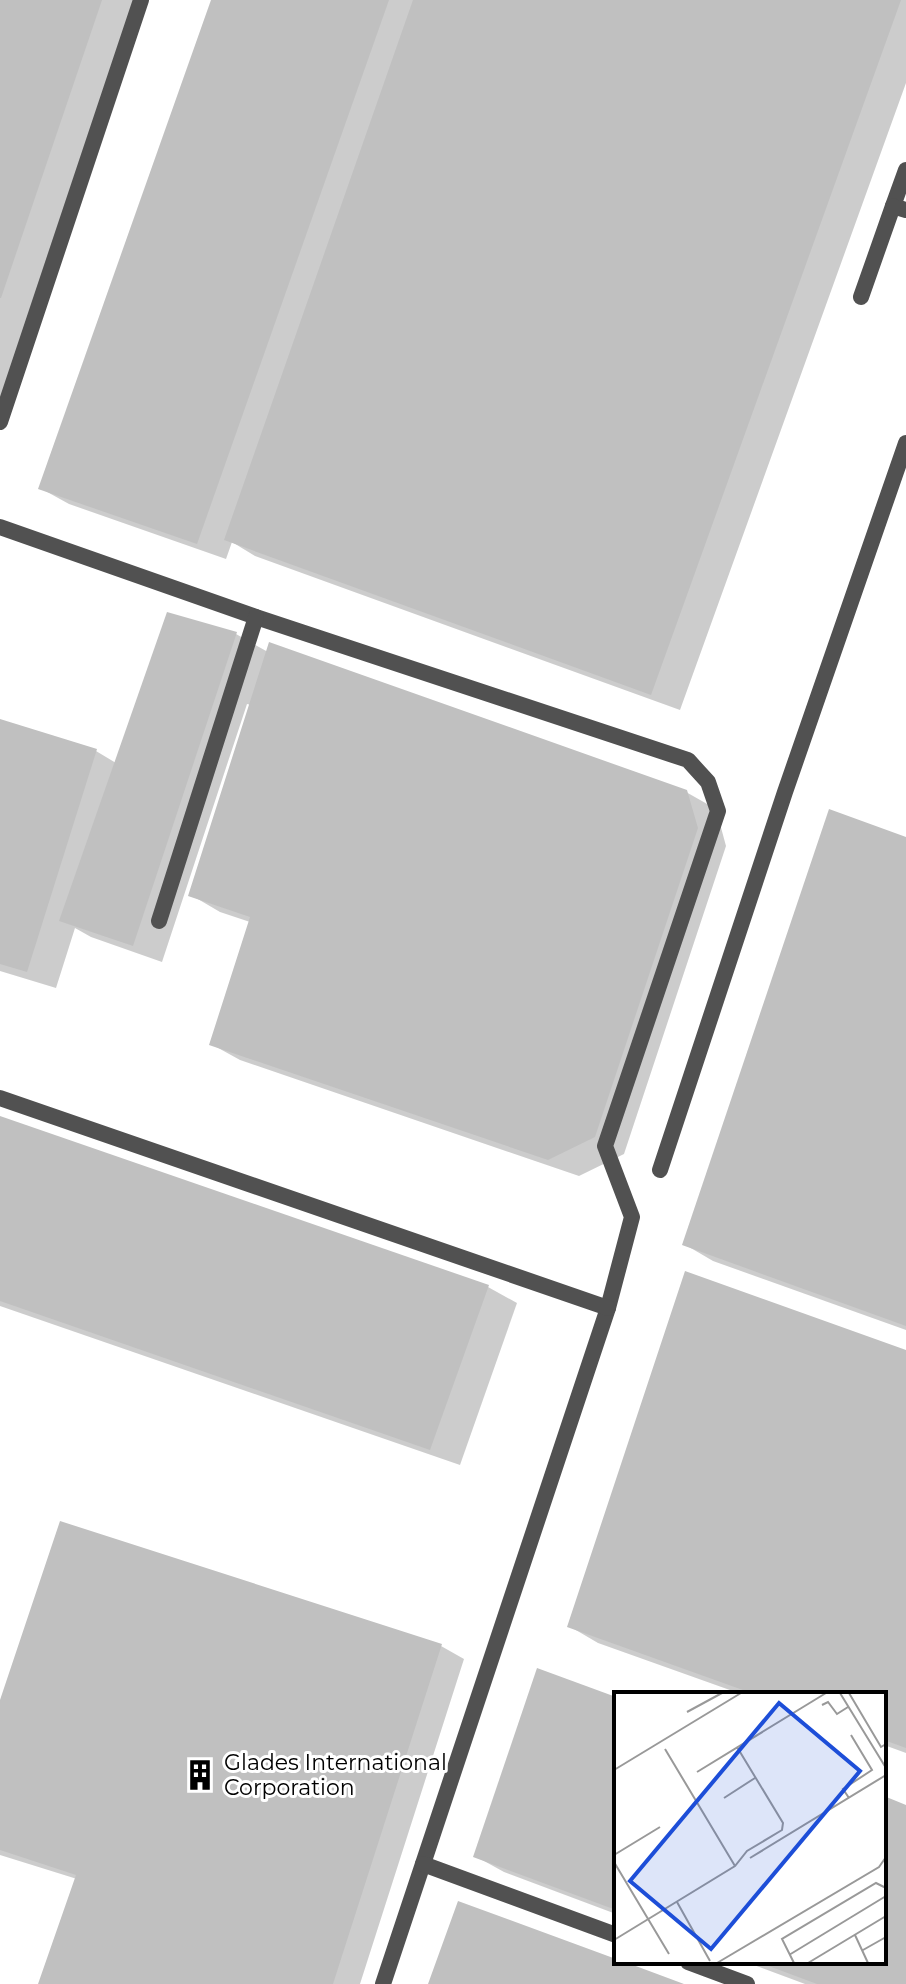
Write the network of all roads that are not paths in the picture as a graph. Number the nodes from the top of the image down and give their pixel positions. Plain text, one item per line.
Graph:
1 (141, 0) edge
2 (906, 170) edge
3 (900, 208) edge
4 (861, 297) dead end
5 (0, 422) edge
6 (906, 443) edge
7 (0, 527) edge
8 (256, 617) junction
9 (159, 921) dead end
10 (0, 1098) edge
11 (660, 1170) dead end
12 (608, 1308) junction
13 (423, 1864) junction
14 (614, 1934) edge
15 (693, 1964) edge
16 (383, 1984) edge
17 (747, 1984) edge

1 - 5 street
2 - 3 street
3 - 4 street
6 - 11 street
7 - 8 street
8 - 9 street
8 - 12 street
10 - 12 street
12 - 13 street
13 - 14 street
13 - 16 street
15 - 17 street

